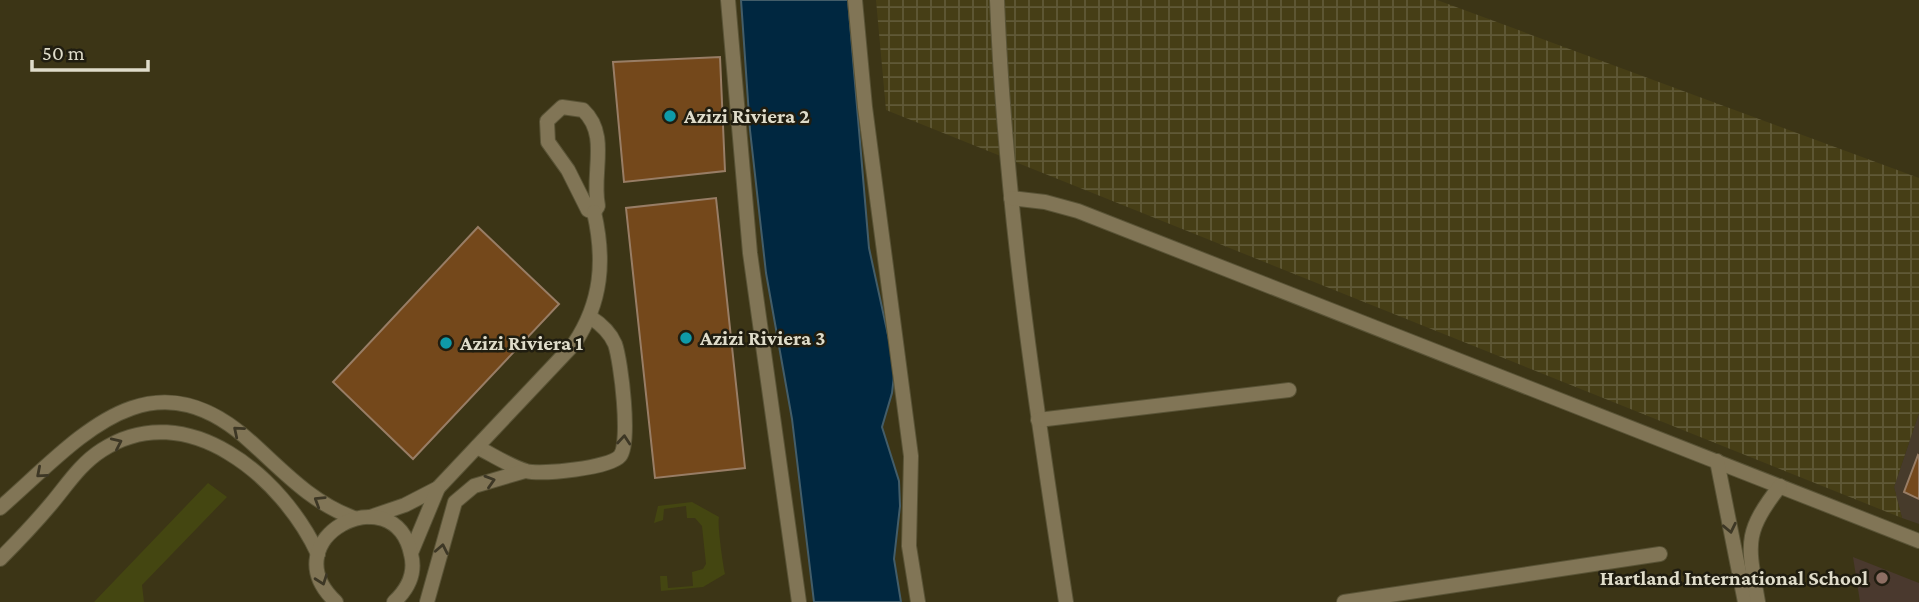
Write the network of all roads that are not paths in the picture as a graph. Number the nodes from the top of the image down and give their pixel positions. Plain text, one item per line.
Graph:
1 (727, 0) edge
2 (855, 0) edge
3 (997, 0) edge
4 (1011, 198) junction
5 (594, 212) junction
6 (590, 317) junction
7 (1289, 390) dead end
8 (1038, 420) junction
9 (477, 447) junction
10 (1717, 461) junction
11 (525, 471) junction
12 (1780, 486) junction
13 (438, 488) junction
14 (0, 508) edge
15 (370, 517) junction
16 (354, 518) junction
17 (1919, 541) edge
18 (318, 554) junction
19 (411, 554) junction
20 (1660, 554) dead end
21 (0, 559) edge
22 (335, 602) edge
23 (395, 602) edge
24 (427, 602) edge
25 (799, 602) edge
26 (918, 602) edge
27 (1066, 602) edge
28 (1344, 602) edge
29 (1745, 602) edge
30 (1758, 602) edge

1 - 25 street
2 - 26 street
3 - 4 street
4 - 8 street
4 - 10 street
5 - 5 street
5 - 6 street
6 - 9 street
11 -> 6 street
7 - 8 street
8 - 27 street
9 - 11 street
9 - 13 street
10 - 12 street
10 -> 29 street
24 -> 11 street
12 - 17 street
12 - 30 street
13 - 15 street
13 - 19 street
16 -> 14 street
15 - 16 street
15 - 19 street
16 - 18 street
21 -> 18 street
18 -> 22 street
19 - 23 street
20 - 28 street

